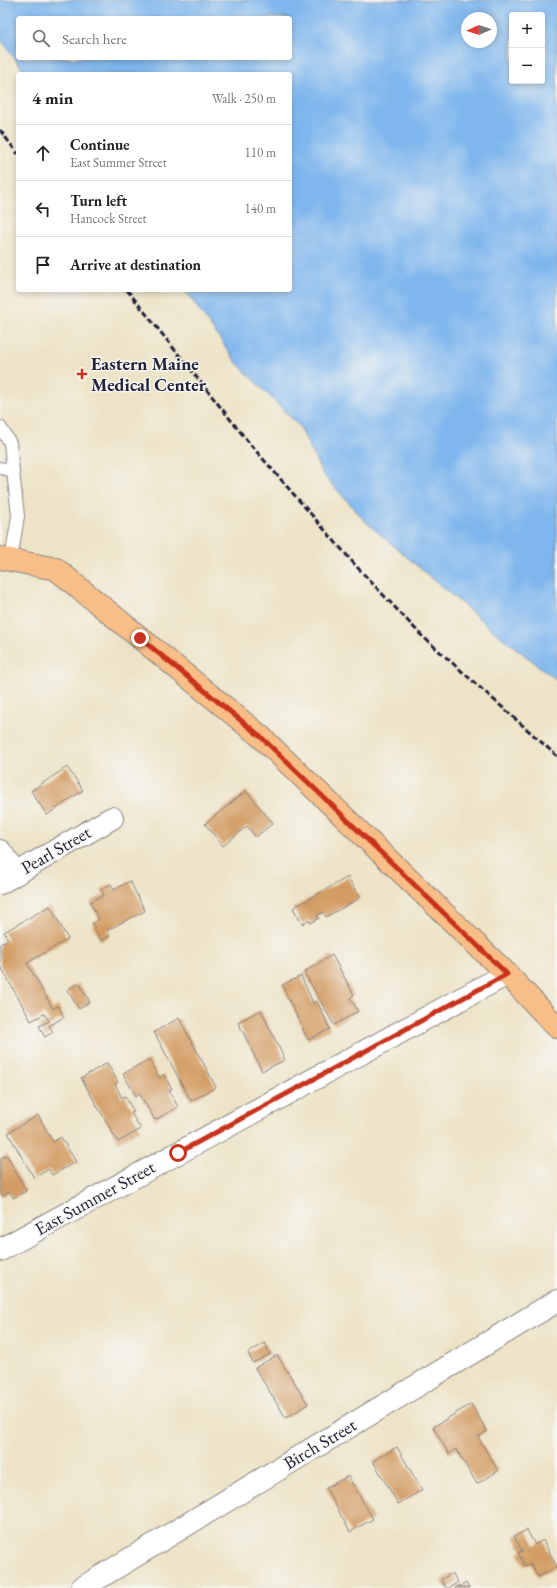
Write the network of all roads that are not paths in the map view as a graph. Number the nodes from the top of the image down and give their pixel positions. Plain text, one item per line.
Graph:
1 (0, 427) edge
2 (0, 468) edge
3 (14, 471) junction
4 (5, 559) edge
5 (112, 818) dead end
6 (0, 851) edge
7 (8, 878) edge
8 (507, 974) junction
9 (557, 1027) edge
10 (0, 1250) edge
11 (557, 1301) edge
12 (82, 1588) edge

1 - 3 lane
2 - 3 lane
3 - 4 lane
4 - 8 main road
5 - 7 street, Pearl Street
6 - 7 street
8 - 9 main road
8 - 10 street, East Summer Street
11 - 12 street, Birch Street

